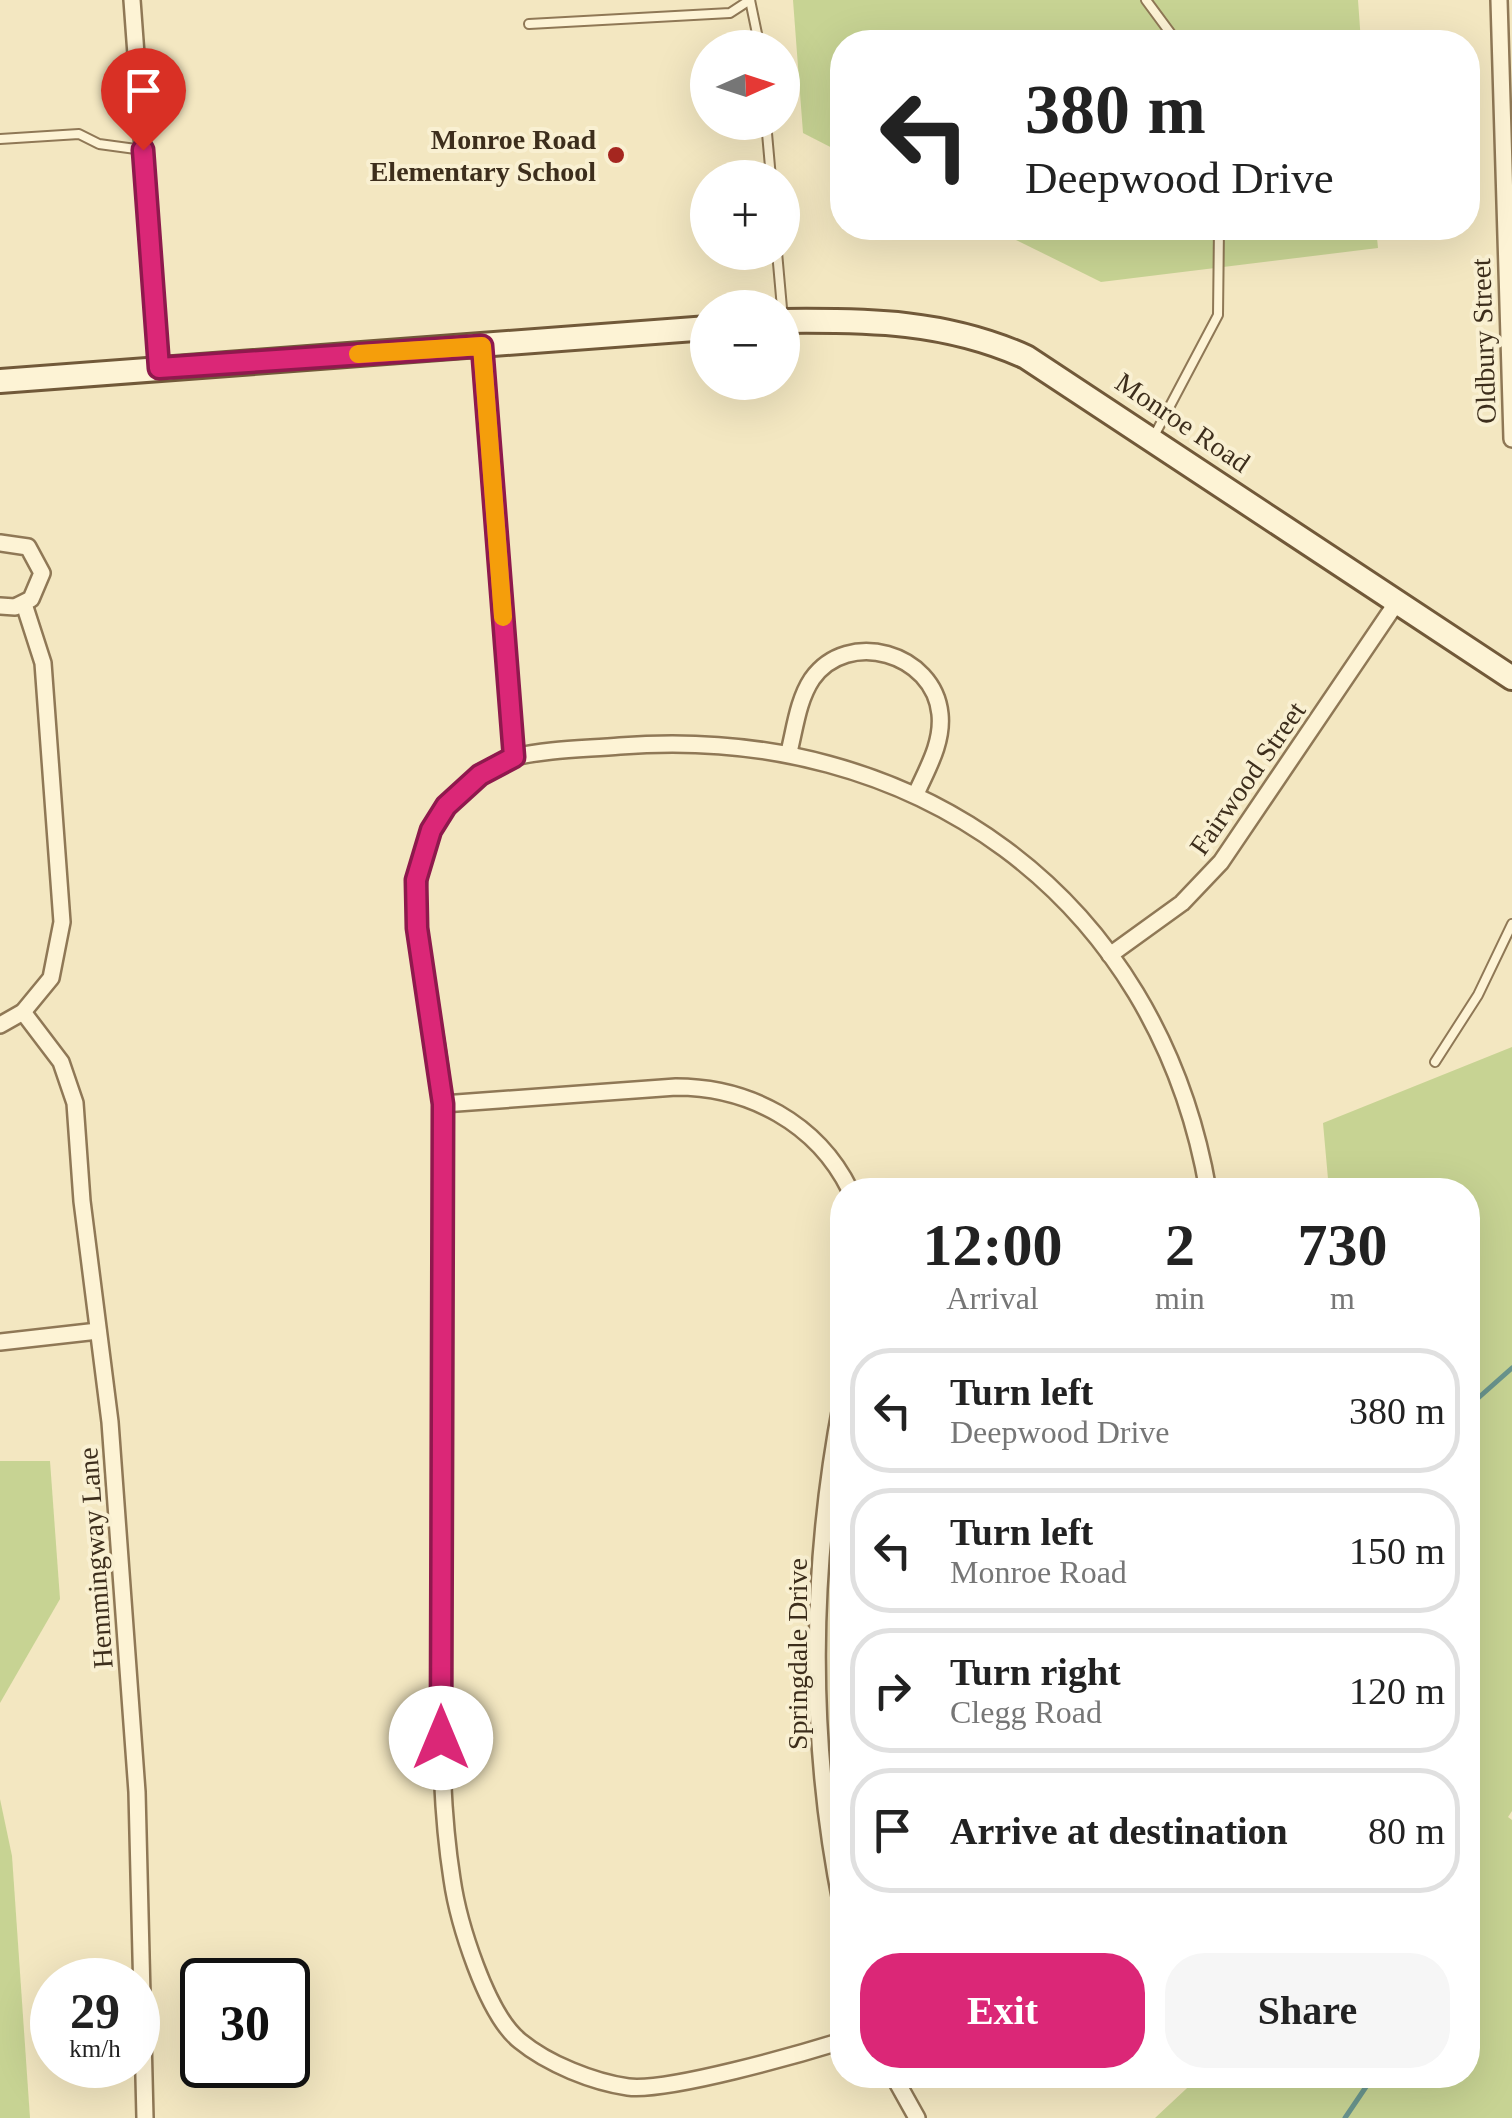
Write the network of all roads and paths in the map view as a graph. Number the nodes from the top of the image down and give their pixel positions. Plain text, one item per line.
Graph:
1 (132, 0) edge
2 (750, 0) edge
3 (1146, 0) edge
4 (1499, 0) edge
5 (530, 24) dead end
6 (756, 30) edge
7 (1168, 30) edge
8 (1507, 118) edge
9 (0, 139) edge
10 (143, 150) junction
11 (1220, 240) edge
12 (800, 322) edge
13 (690, 329) edge
14 (482, 346) junction
15 (159, 368) junction
16 (0, 381) edge
17 (1154, 438) junction
18 (1512, 440) edge
19 (0, 543) edge
20 (1397, 602) junction
21 (24, 604) junction
22 (0, 606) edge
23 (1512, 678) edge
24 (789, 752) junction
25 (514, 757) junction
26 (916, 794) junction
27 (1512, 924) edge
28 (1110, 955) junction
29 (22, 1012) junction
30 (0, 1024) edge
31 (1435, 1062) dead end
32 (443, 1104) junction
33 (842, 1178) edge
34 (1205, 1178) edge
35 (98, 1331) junction
36 (0, 1342) edge
37 (830, 1479) edge
38 (830, 1824) edge
39 (830, 2043) edge
40 (901, 2088) edge
41 (144, 2118) edge
42 (918, 2118) edge

1 - 10 street
2 - 5 lane
2 - 6 lane
3 - 7 lane
4 - 8 street, Oldbury Street
8 - 18 street, Oldbury Street
9 - 10 lane
10 - 15 street
11 - 17 lane
12 - 17 street, Monroe Road
13 - 14 street
14 - 15 street
14 - 25 street
15 - 16 street
17 - 20 street, Monroe Road
19 - 21 street
20 - 23 street, Monroe Road
20 - 28 street, Fairwood Street
21 - 22 street
21 - 29 street
24 - 25 street
24 - 26 street
24 - 26 street
25 - 32 street
26 - 28 street
27 - 31 lane
28 - 34 street
29 - 30 street
29 - 35 street, Hemmingway Lane
32 - 33 street
32 - 39 street
35 - 36 street
35 - 41 street, Hemmingway Lane
37 - 38 street, Springdale Drive
40 - 42 street

